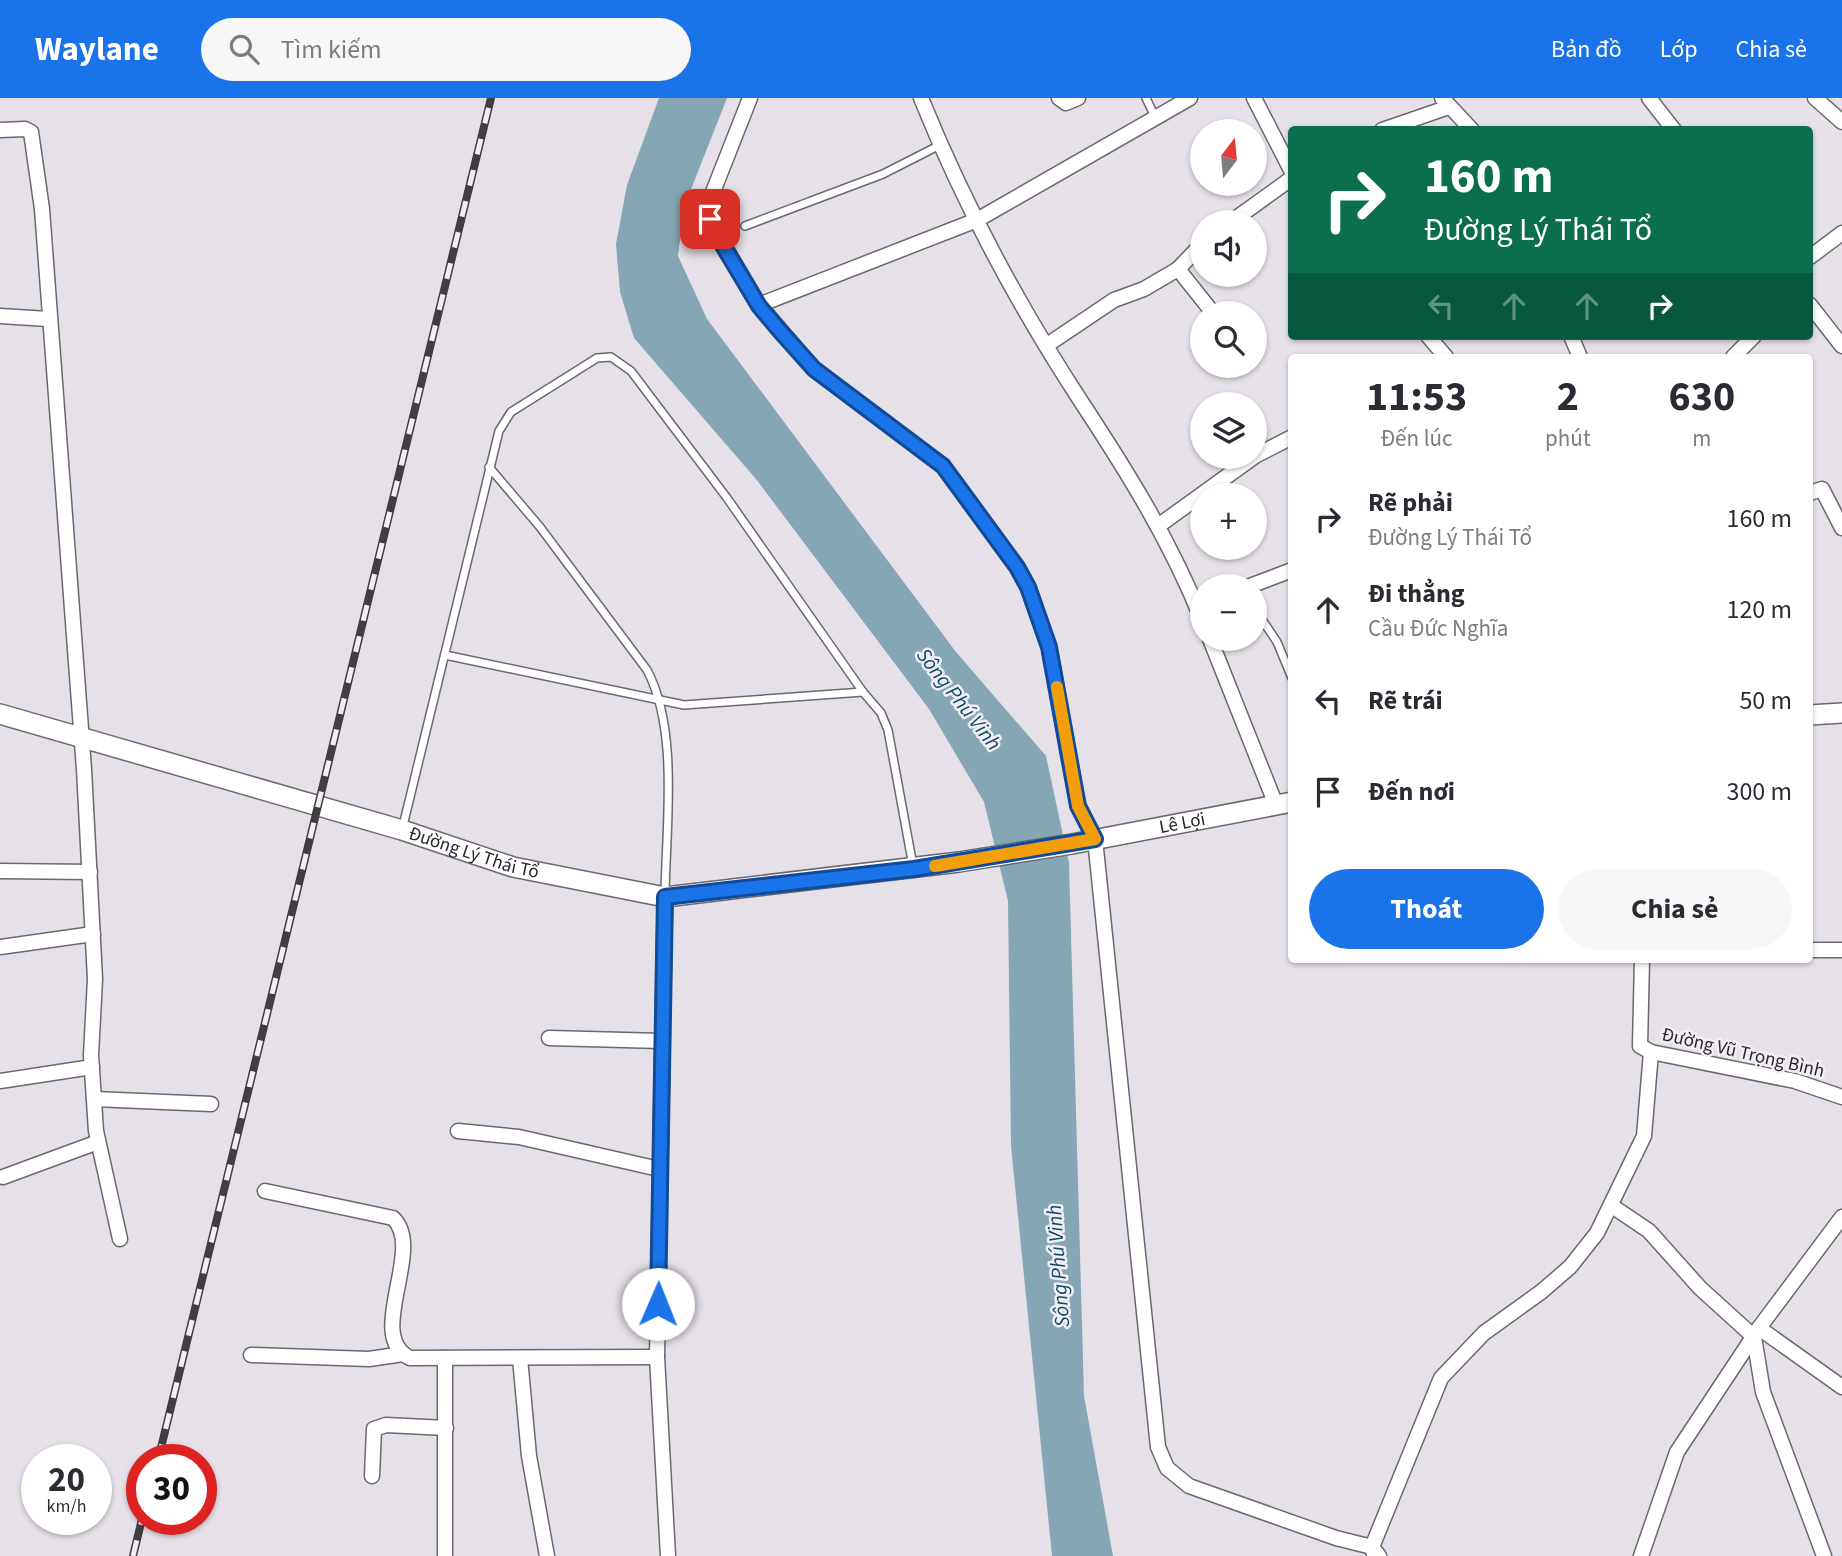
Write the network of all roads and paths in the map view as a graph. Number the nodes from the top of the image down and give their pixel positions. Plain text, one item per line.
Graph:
1 (920, 98) edge
2 (1059, 98) edge
3 (1078, 98) edge
4 (1146, 98) edge
5 (1190, 98) edge
6 (1254, 98) edge
7 (1649, 98) edge
8 (1815, 98) edge
9 (752, 100) edge
10 (1445, 103) edge
11 (1155, 117) junction
12 (1842, 122) edge
13 (1390, 126) edge
14 (1468, 126) edge
15 (1671, 126) edge
16 (0, 130) edge
17 (940, 145) junction
18 (1288, 164) edge
19 (1288, 181) edge
20 (1248, 210) edge
21 (977, 220) junction
22 (746, 226) dead end
23 (1842, 233) edge
24 (1813, 255) edge
25 (1190, 256) edge
26 (1178, 269) junction
27 (1203, 301) edge
28 (759, 306) junction
29 (1813, 310) edge
30 (0, 316) edge
31 (48, 319) junction
32 (1431, 340) edge
33 (1750, 340) edge
34 (1047, 345) junction
35 (1842, 346) edge
36 (1443, 354) edge
37 (1736, 354) edge
38 (1288, 439) edge
39 (489, 467) junction
40 (1813, 492) edge
41 (1158, 526) junction
42 (1842, 528) edge
43 (1288, 572) edge
44 (1267, 580) edge
45 (1190, 590) edge
46 (1267, 627) edge
47 (1215, 651) edge
48 (445, 655) junction
49 (1288, 668) edge
50 (863, 692) junction
51 (662, 702) junction
52 (1842, 713) edge
53 (0, 714) edge
54 (1813, 715) edge
55 (81, 738) junction
56 (1284, 804) edge
57 (402, 830) junction
58 (1095, 839) junction
59 (1072, 844) joint
60 (914, 869) junction
61 (0, 872) edge
62 (90, 872) junction
63 (665, 897) junction
64 (93, 934) junction
65 (0, 947) edge
66 (1813, 950) edge
67 (1842, 950) edge
68 (1642, 963) edge
69 (549, 1038) dead end
70 (662, 1041) junction
71 (1651, 1052) junction
72 (92, 1067) junction
73 (0, 1081) edge
74 (1842, 1097) edge
75 (94, 1099) junction
76 (211, 1104) dead end
77 (458, 1130) dead end
78 (98, 1142) junction
79 (659, 1169) junction
80 (3, 1177) dead end
81 (265, 1191) dead end
82 (1612, 1206) junction
83 (1842, 1217) edge
84 (120, 1239) dead end
85 (1757, 1332) junction
86 (403, 1354) junction
87 (251, 1355) dead end
88 (657, 1357) junction
89 (520, 1358) junction
90 (445, 1359) junction
91 (1842, 1387) edge
92 (446, 1427) junction
93 (372, 1476) dead end
94 (1375, 1553) edge
95 (445, 1556) edge
96 (547, 1556) edge
97 (668, 1556) edge
98 (1641, 1556) edge
99 (1824, 1556) edge

1 - 17 street
2 - 3 street
4 - 11 lane
5 - 11 street
6 - 18 street
7 - 15 street
8 - 12 street
9 - 28 street
10 - 13 street
10 - 14 street
11 - 21 street
16 - 31 street
17 - 21 street
17 - 22 lane
19 - 20 street
21 - 28 street
21 - 34 street
23 - 24 street
25 - 26 street
26 - 27 street
26 - 34 street
28 - 58 street
29 - 35 street
30 - 31 street
31 - 55 street
32 - 36 street
33 - 37 street
34 - 41 street
38 - 41 street
39 - 48 lane
39 - 50 lane
39 - 51 lane
40 - 42 street
41 - 45 street
43 - 44 street
46 - 49 lane
47 - 56 street
48 - 51 lane
48 - 57 lane
50 - 51 lane
50 - 60 lane
51 - 63 lane
52 - 54 main road
53 - 55 main road, Đường Lý Thái Tổ
55 - 57 main road, Đường Lý Thái Tổ
55 - 62 street
56 - 58 main road, Lê Lợi
57 - 63 main road, Đường Lý Thái Tổ
58 - 59 main road, Lê Lợi
58 - 94 street
59 - 60 main road, Đường Lý Thái Tổ
60 - 63 main road, Đường Lý Thái Tổ
61 - 62 street
62 - 64 street
63 - 70 street
64 - 65 street
64 - 72 street
66 - 67 street
68 - 71 street, Đường Vũ Trọng Bình
69 - 70 street
70 - 79 street
71 - 74 street, Đường Vũ Trọng Bình
71 - 82 street
72 - 73 street
72 - 75 street
75 - 76 street
75 - 78 street
77 - 79 street
78 - 80 street
78 - 84 street
79 - 88 street
81 - 86 street
82 - 85 street
82 - 94 street
83 - 85 street
85 - 91 street
85 - 98 street
85 - 99 street
86 - 87 street
86 - 90 street
88 - 89 street
88 - 97 street
89 - 90 street
89 - 96 street
90 - 92 street
92 - 93 street
92 - 95 street

